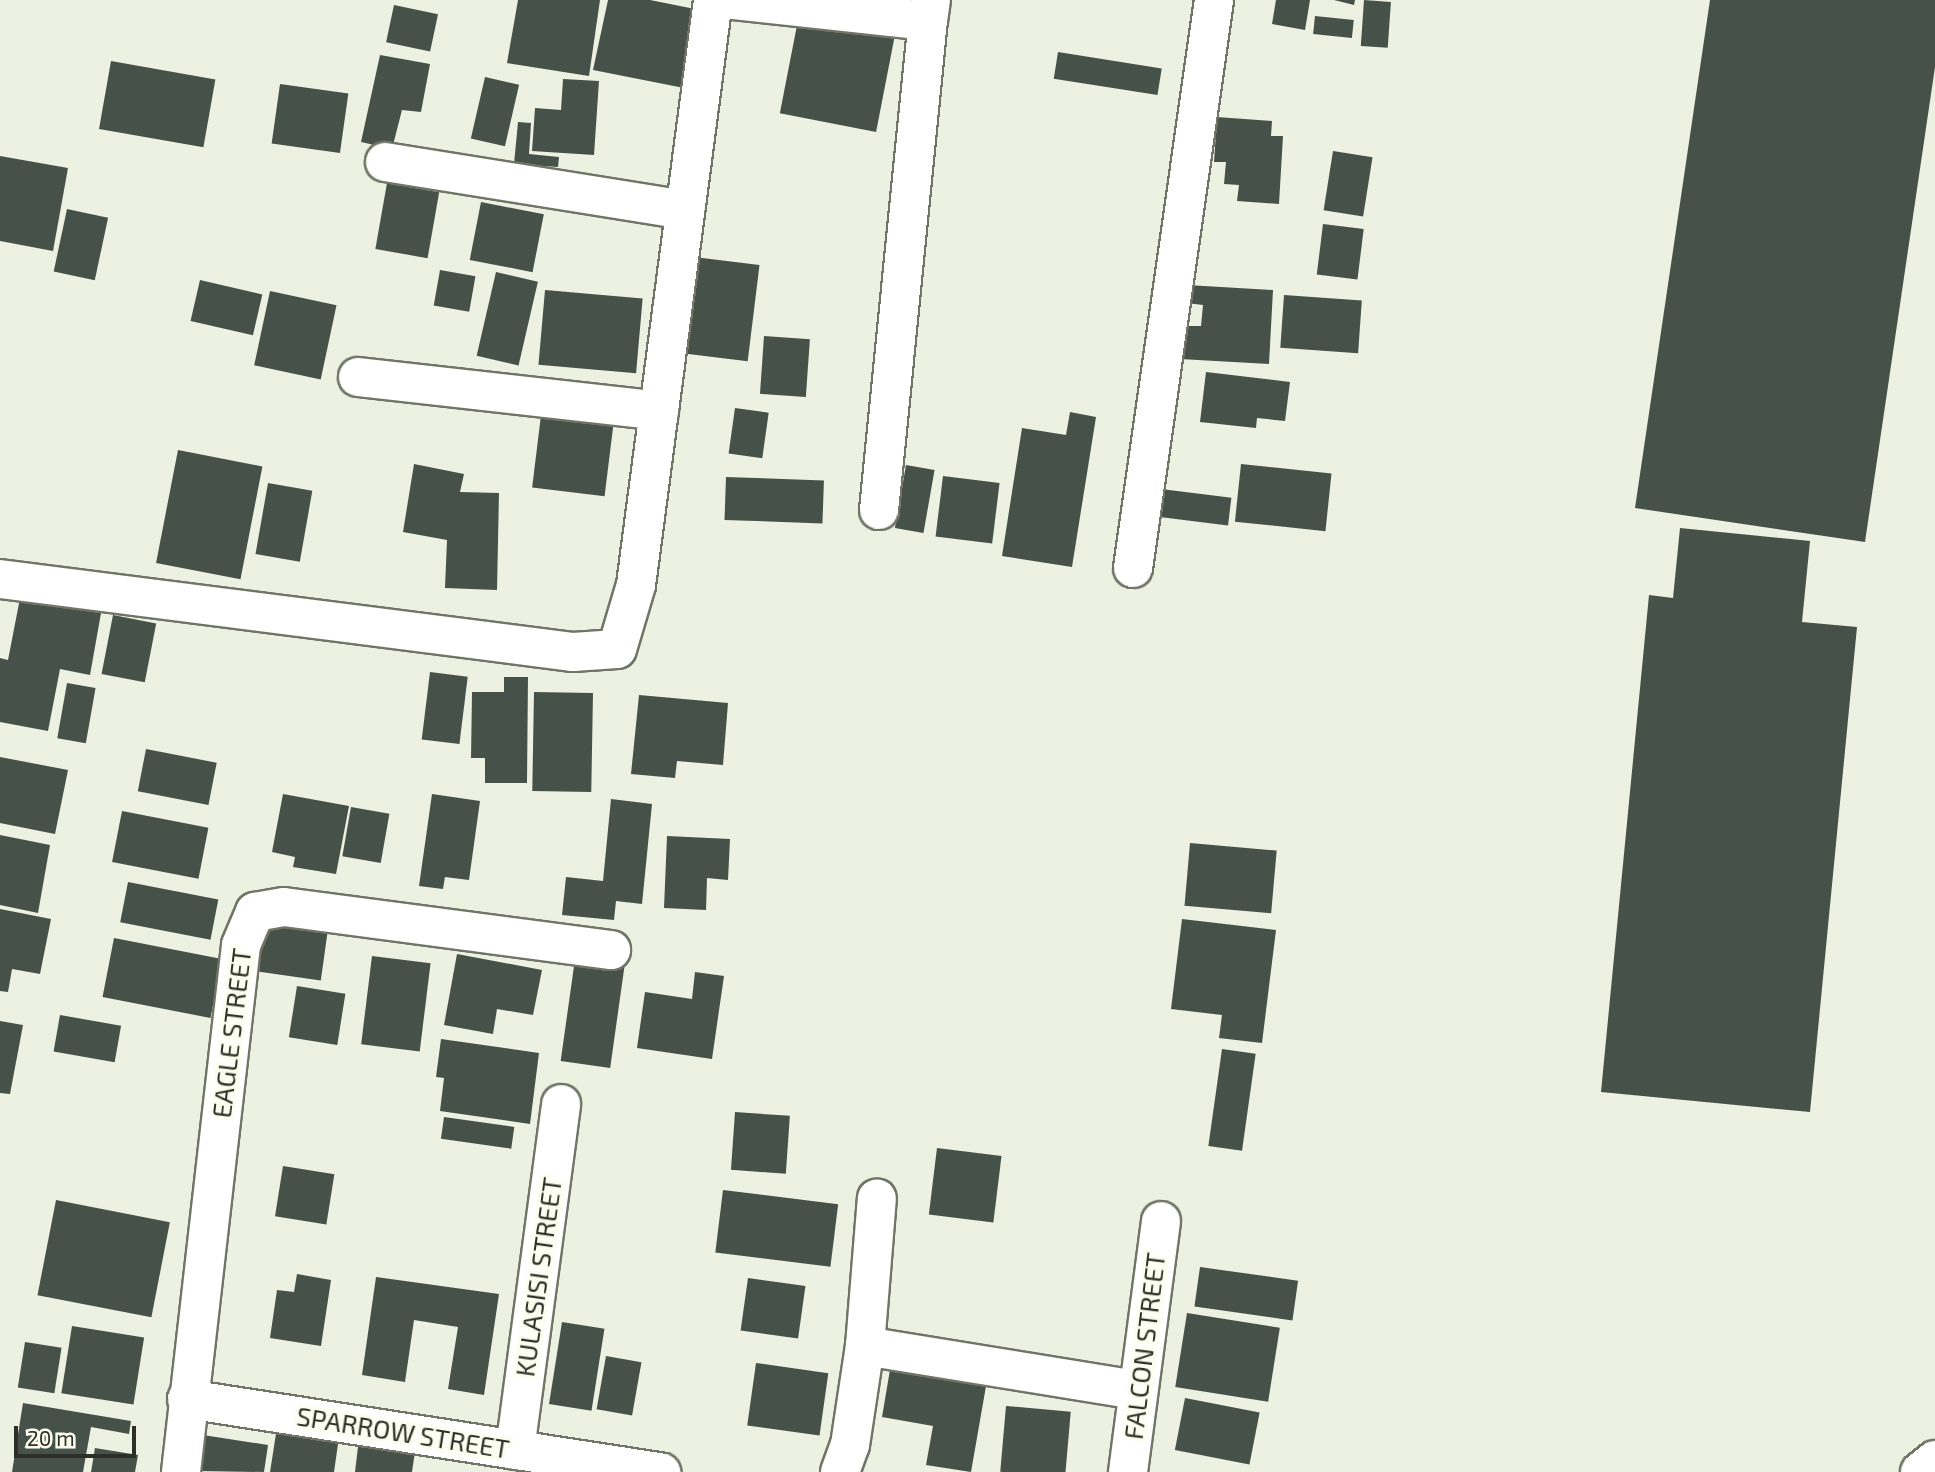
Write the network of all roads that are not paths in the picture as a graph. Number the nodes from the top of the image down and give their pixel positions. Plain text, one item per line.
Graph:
1 (713, 0) edge
2 (734, 0) edge
3 (1214, 0) edge
4 (929, 10) edge
5 (385, 163) dead end
6 (685, 210) junction
7 (358, 377) dead end
8 (659, 411) junction
9 (879, 510) dead end
10 (1133, 568) dead end
11 (0, 579) edge
12 (611, 950) dead end
13 (561, 1104) dead end
14 (877, 1198) dead end
15 (1161, 1221) dead end
16 (865, 1346) junction
17 (1137, 1390) junction
18 (187, 1399) junction
19 (515, 1450) junction
20 (1935, 1460) edge
21 (181, 1472) edge
22 (661, 1472) edge
23 (840, 1472) edge
24 (1128, 1472) edge
25 (1920, 1472) edge

1 - 6 main road
2 - 4 main road
3 - 10 main road
4 - 9 main road
5 - 6 main road
6 - 8 main road
7 - 8 main road
8 - 11 main road
12 - 18 main road, EAGLE STREET
13 - 19 main road, KULASISI STREET
14 - 16 main road
15 - 17 main road, FALCON STREET
16 - 17 main road
16 - 23 main road
17 - 24 main road, FALCON STREET
18 - 19 main road, SPARROW STREET
18 - 21 main road, EAGLE STREET
19 - 22 main road, SPARROW STREET
20 - 25 main road

